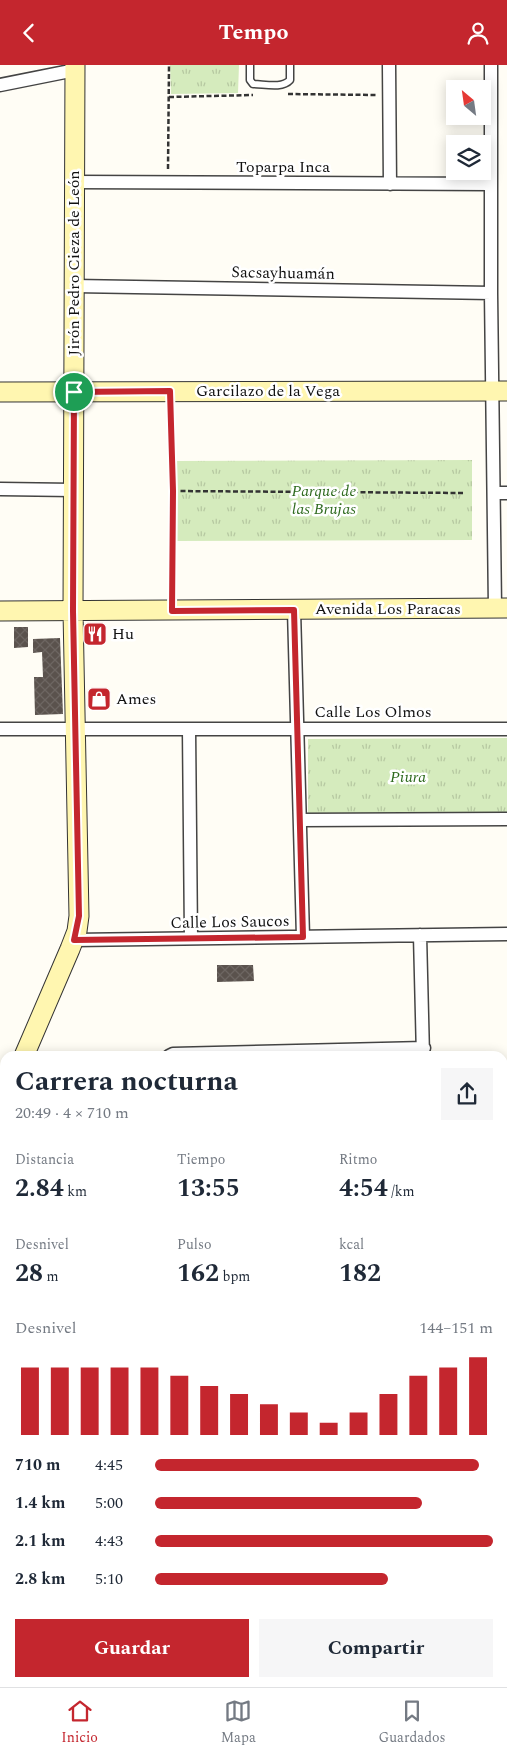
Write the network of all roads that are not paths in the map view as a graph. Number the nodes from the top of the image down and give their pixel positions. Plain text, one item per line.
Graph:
1 (250, 65) edge
2 (290, 65) edge
3 (389, 65) edge
4 (491, 65) edge
5 (75, 67) edge
6 (0, 85) edge
7 (74, 182) junction
8 (390, 184) junction
9 (491, 185) junction
10 (74, 286) junction
11 (491, 293) junction
12 (500, 391) edge
13 (0, 392) edge
14 (74, 392) junction
15 (0, 489) edge
16 (74, 490) junction
17 (501, 493) edge
18 (501, 608) edge
19 (294, 610) junction
20 (0, 611) edge
21 (73, 611) junction
22 (0, 729) edge
23 (76, 729) junction
24 (189, 729) junction
25 (298, 729) junction
26 (507, 729) edge
27 (507, 819) edge
28 (300, 820) junction
29 (507, 934) edge
30 (420, 935) junction
31 (303, 937) junction
32 (191, 938) junction
33 (74, 940) junction
34 (26, 1051) edge
35 (424, 1051) edge

1 - 2 lane
3 - 8 street
4 - 9 street
5 - 6 street
5 - 7 street, Jirón Pedro Cieza de León
7 - 8 street, Toparpa Inca
7 - 10 street, Jirón Pedro Cieza de León
8 - 9 street, Toparpa Inca
9 - 11 street
10 - 11 street, Sacsayhuamán
10 - 14 street, Jirón Pedro Cieza de León
11 - 12 street
12 - 14 street, Garcilazo de la Vega
12 - 17 street
13 - 14 street, Garcilazo de la Vega
14 - 16 street, Jirón Pedro Cieza de León
15 - 16 street
16 - 21 street, Jirón Pedro Cieza de León
17 - 18 street
18 - 19 street, Avenida Los Paracas
19 - 21 street, Avenida Los Paracas
19 - 25 street
20 - 21 street, Avenida Los Paracas
21 - 23 street, Jirón Pedro Cieza de León
22 - 23 street, Calle Los Olmos
23 - 24 street, Calle Los Olmos
23 - 33 street, Jirón Pedro Cieza de León
24 - 25 street, Calle Los Olmos
24 - 32 street
25 - 26 street, Calle Los Olmos
25 - 28 street
27 - 28 street
28 - 31 street
29 - 30 street, Calle Los Saucos
30 - 31 street, Calle Los Saucos
30 - 35 street
31 - 32 street, Calle Los Saucos
32 - 33 street, Calle Los Saucos
33 - 34 street, Jirón Pedro Cieza de León

